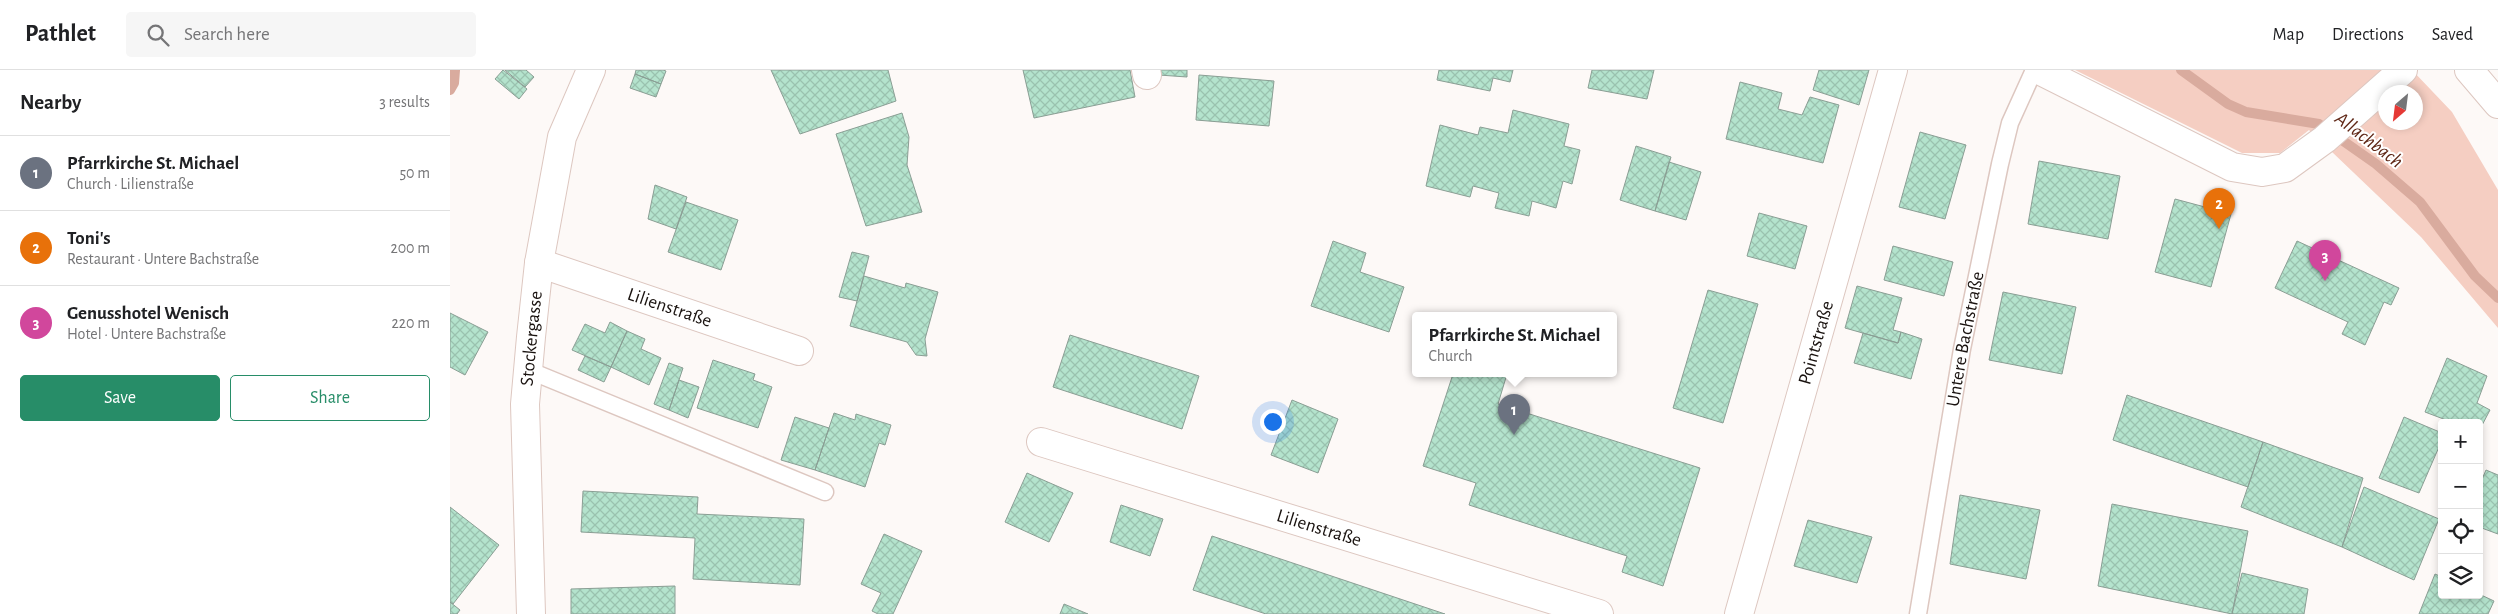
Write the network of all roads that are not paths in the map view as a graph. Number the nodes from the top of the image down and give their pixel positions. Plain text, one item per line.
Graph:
1 (590, 70) edge
2 (1893, 70) edge
3 (2034, 70) edge
4 (2039, 70) edge
5 (2403, 70) edge
6 (2469, 70) edge
7 (2498, 104) edge
8 (539, 263) junction
9 (799, 351) dead end
10 (528, 370) junction
11 (1040, 442) dead end
12 (825, 492) dead end
13 (531, 614) edge
14 (1599, 614) edge
15 (1739, 614) edge
16 (1918, 614) edge

1 - 8 street, Stockergasse
2 - 15 street, Pointstraße
3 - 16 lane, Untere Bachstraße
4 - 5 street
6 - 7 street
8 - 9 street, Lilienstraße
8 - 10 street, Stockergasse
10 - 12 lane
10 - 13 street, Stockergasse
11 - 14 street, Lilienstraße

